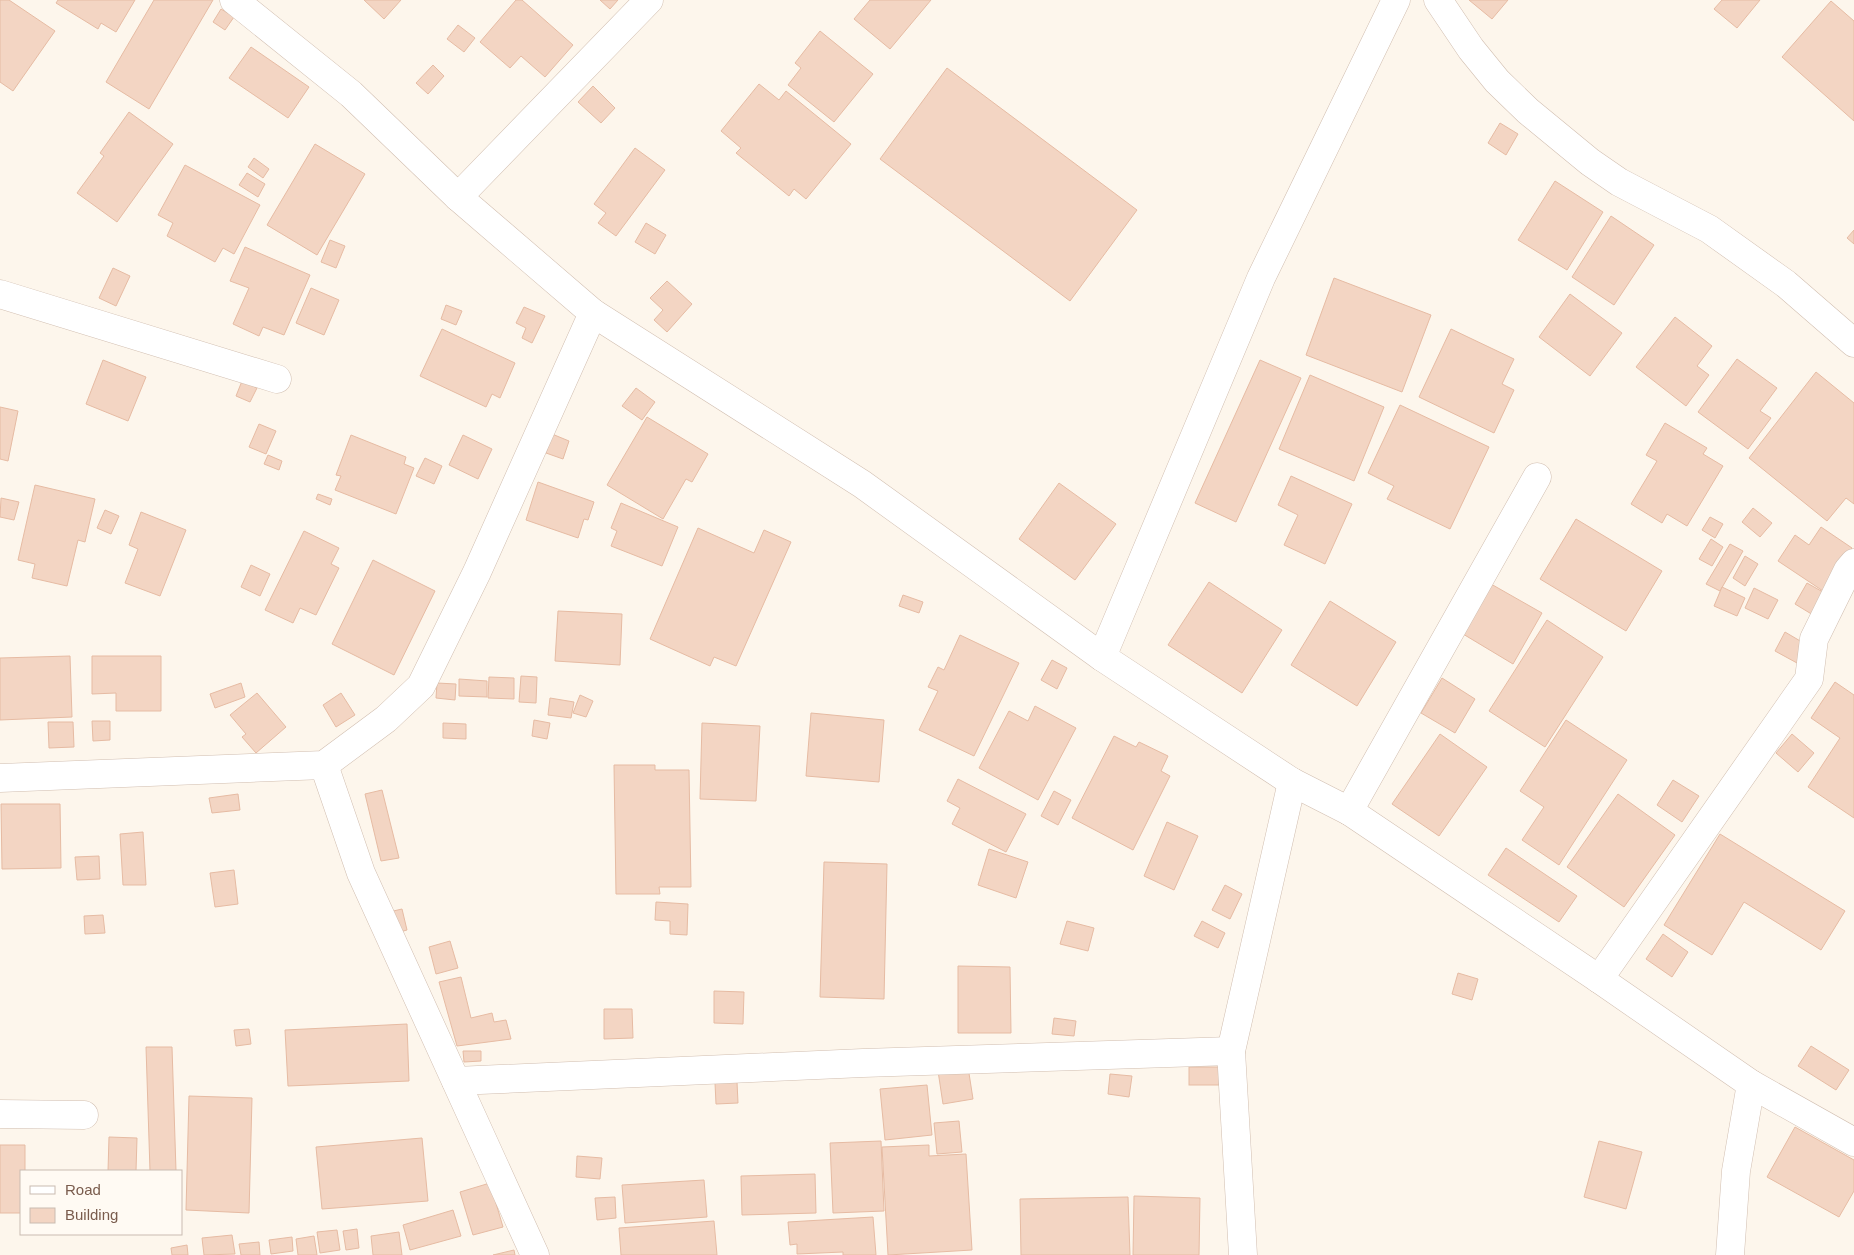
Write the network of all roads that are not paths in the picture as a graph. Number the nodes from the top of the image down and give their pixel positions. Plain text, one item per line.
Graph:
1 (234, 0) edge
2 (649, 0) edge
3 (1396, 0) edge
4 (1438, 0) edge
5 (458, 197) junction
6 (0, 294) edge
7 (594, 313) junction
8 (1854, 343) edge
9 (277, 379) dead end
10 (1537, 477) dead end
11 (1854, 563) edge
12 (1102, 656) junction
13 (324, 765) junction
14 (0, 778) edge
15 (1292, 782) junction
16 (1349, 811) junction
17 (1598, 979) junction
18 (1231, 1051) junction
19 (456, 1081) junction
20 (1751, 1084) junction
21 (0, 1114) edge
22 (84, 1114) dead end
23 (1854, 1142) edge
24 (535, 1255) edge
25 (1243, 1255) edge
26 (1730, 1255) edge

1 - 5 street
2 - 5 street
3 - 12 street
4 - 8 street
5 - 7 street
6 - 9 street
7 - 12 street
7 - 13 street
10 - 16 street
11 - 17 street
12 - 15 street
13 - 14 street
13 - 19 street
15 - 16 street
15 - 18 street
16 - 17 street
17 - 20 street
18 - 19 street
18 - 25 street
19 - 24 street
20 - 23 street
20 - 26 street
21 - 22 street

